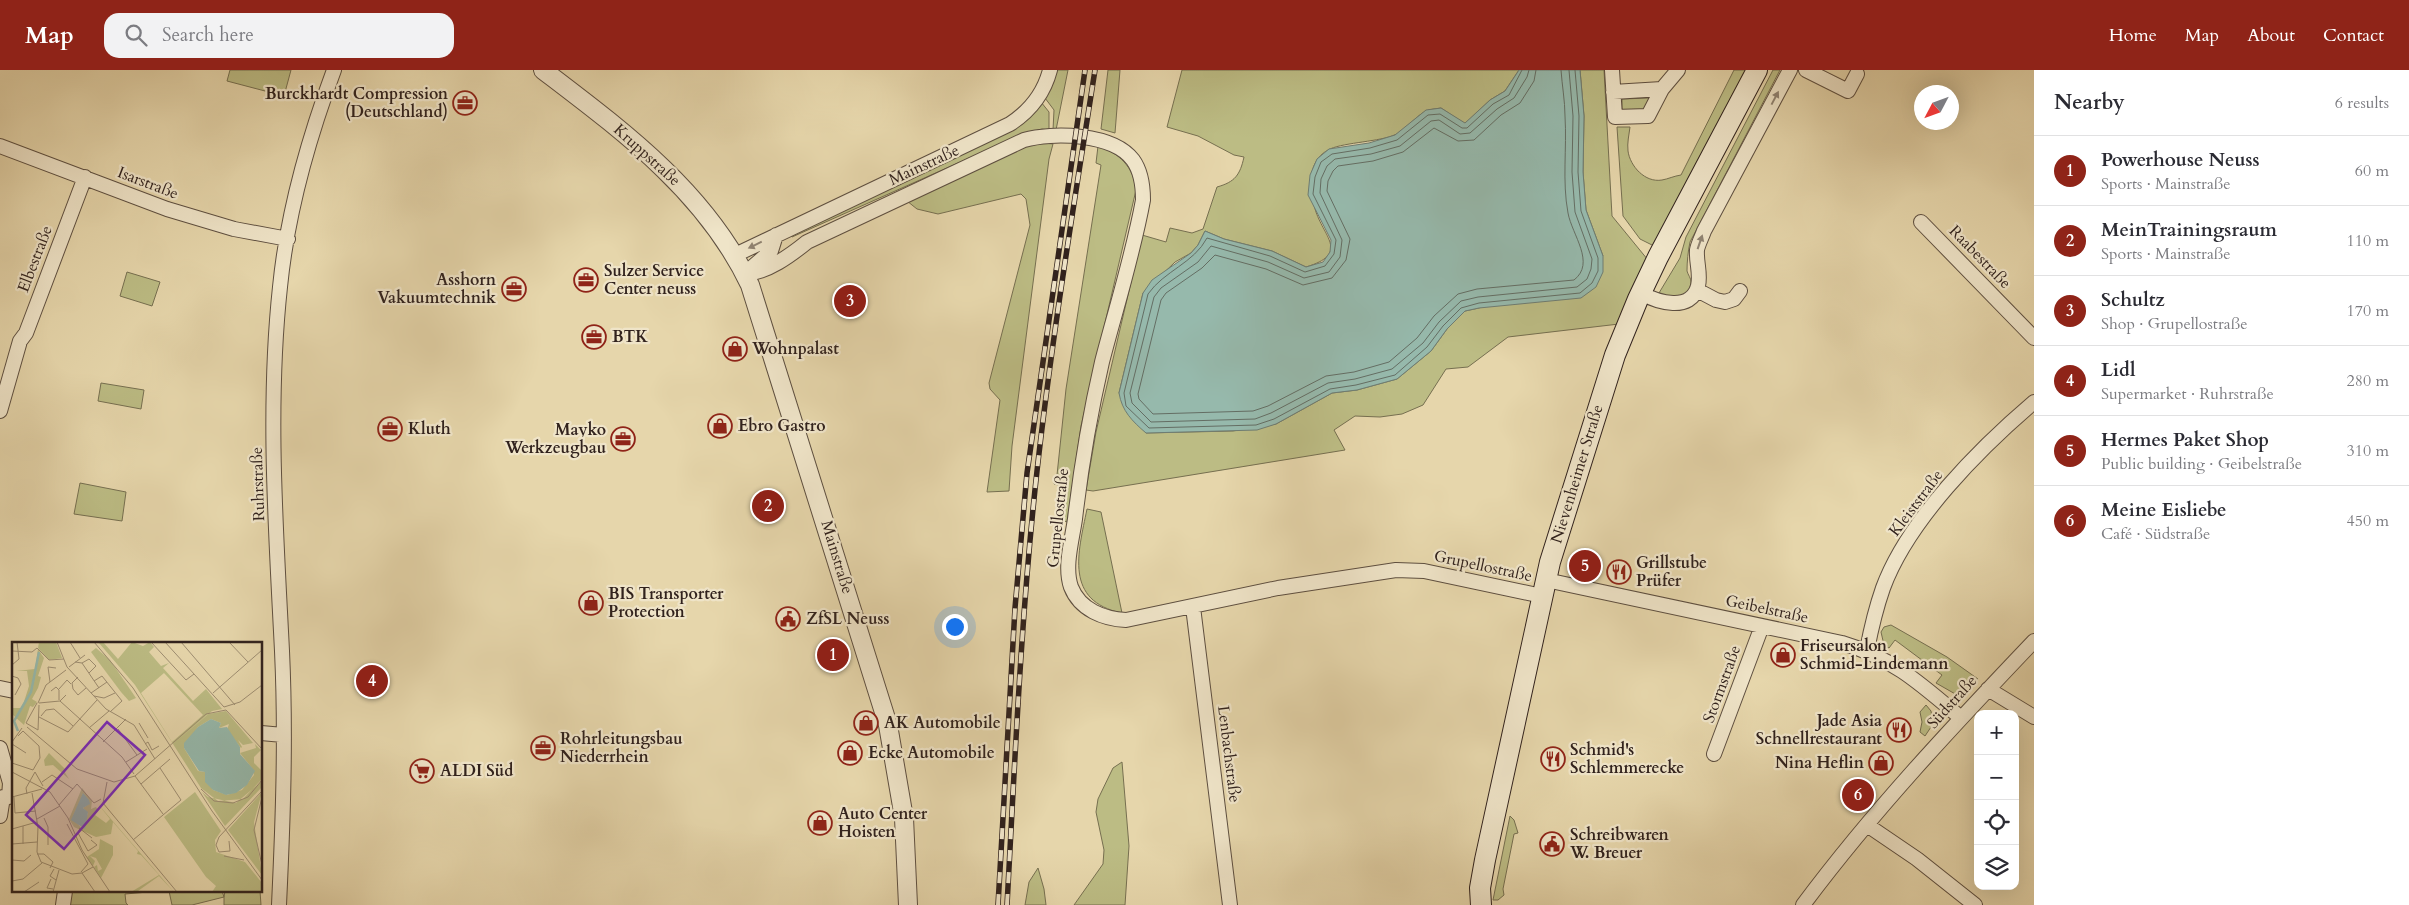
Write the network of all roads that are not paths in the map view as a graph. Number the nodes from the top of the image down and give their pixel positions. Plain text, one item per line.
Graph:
1 (334, 70) edge
2 (544, 70) edge
3 (1050, 70) edge
4 (1612, 70) edge
5 (1678, 70) edge
6 (1757, 70) edge
7 (1790, 70) edge
8 (1806, 70) edge
9 (1856, 74) dead end
10 (1662, 89) junction
11 (1613, 92) junction
12 (0, 146) edge
13 (85, 177) junction
14 (1922, 222) dead end
15 (776, 235) junction
16 (288, 239) junction
17 (807, 242) junction
18 (735, 256) junction
19 (745, 274) junction
20 (1697, 290) junction
21 (1740, 291) dead end
22 (1641, 293) junction
23 (2034, 338) edge
24 (2034, 402) edge
25 (0, 411) edge
26 (1544, 588) junction
27 (1193, 606) junction
28 (1762, 626) junction
29 (2034, 641) edge
30 (1867, 650) junction
31 (1988, 689) junction
32 (2034, 717) edge
33 (1961, 718) junction
34 (262, 733) edge
35 (283, 735) junction
36 (0, 748) edge
37 (1714, 754) dead end
38 (6, 797) edge
39 (0, 816) edge
40 (1866, 826) junction
41 (65, 892) edge
42 (63, 905) edge
43 (280, 905) edge
44 (908, 905) edge
45 (1230, 905) edge
46 (1480, 905) edge
47 (1803, 905) edge
48 (1975, 905) edge

1 - 16 street, Ruhrstraße
2 - 18 street, Kruppstraße
3 - 15 street, Mainstraße
4 - 11 street
5 - 10 street
6 - 22 main road, Nievenheimer Straße
20 -> 7 street
8 - 9 street
10 - 11 street
10 - 11 street
12 - 13 street, Isarstraße
13 - 16 street, Isarstraße
13 - 25 street, Elbestraße
14 - 23 street, Raabestraße
15 - 17 street
15 -> 18 street, Mainstraße
15 - 19 street
16 - 35 street, Ruhrstraße
17 - 19 street
17 - 27 street, Grupellostraße
18 - 19 street, Mainstraße
19 - 44 street, Mainstraße
20 - 21 street
20 - 22 street
22 - 26 main road, Nievenheimer Straße
24 - 30 street, Kleiststraße
26 - 27 street, Grupellostraße
26 - 28 street, Geibelstraße
26 - 46 main road, Nievenheimer Straße
27 - 45 street, Lenbachstraße
28 - 30 street, Geibelstraße
28 - 37 street, Stormstraße
29 - 31 street, Südstraße
30 - 33 street, Geibelstraße
31 - 32 street
31 - 33 street, Südstraße
33 - 40 street, Südstraße
34 - 35 street
35 - 43 street, Ruhrstraße
36 - 38 street
38 - 39 street
40 - 47 street, Südstraße
40 - 48 street
41 - 42 street

